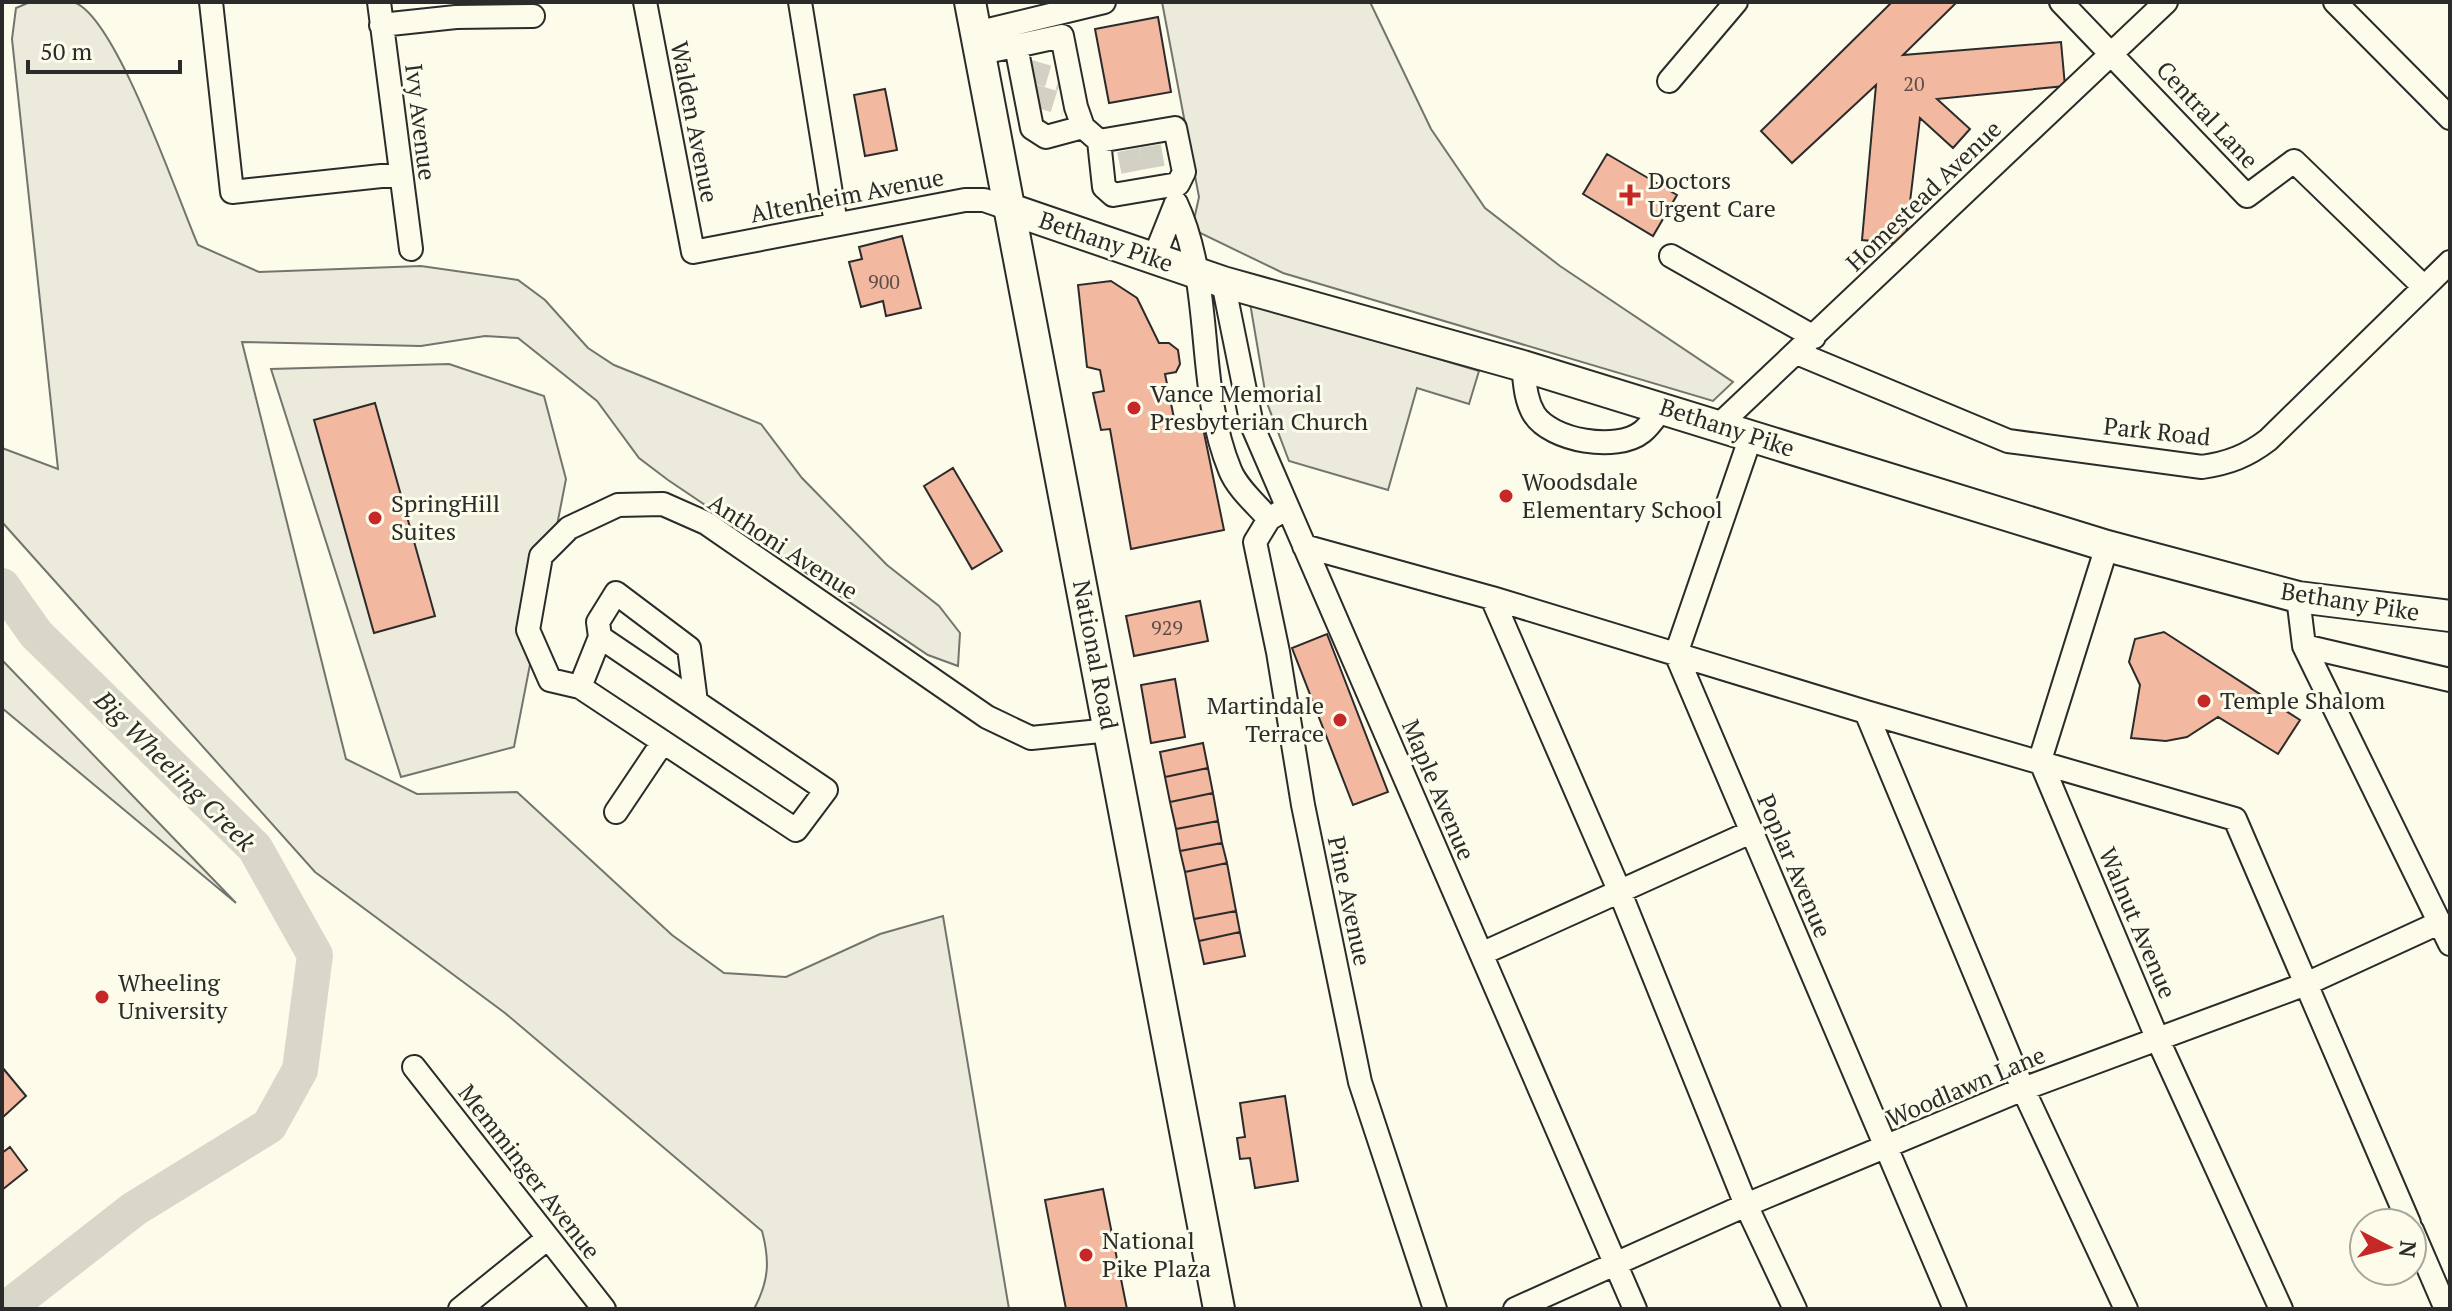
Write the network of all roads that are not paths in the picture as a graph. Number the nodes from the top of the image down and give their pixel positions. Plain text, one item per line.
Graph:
1 (211, 2) edge
2 (645, 2) edge
3 (800, 2) edge
4 (970, 2) edge
5 (1104, 2) edge
6 (1736, 2) edge
7 (2061, 2) edge
8 (2166, 2) edge
9 (2335, 2) edge
10 (1032, 10) edge
11 (380, 13) edge
12 (533, 16) dead end
13 (978, 43) junction
14 (2112, 53) junction
15 (1021, 61) junction
16 (1669, 81) dead end
17 (1076, 107) junction
18 (2450, 118) edge
19 (400, 174) junction
20 (1156, 187) junction
21 (1010, 209) junction
22 (836, 224) junction
23 (411, 249) dead end
24 (693, 252) joint
25 (1671, 256) dead end
26 (1154, 258) junction
27 (2450, 262) edge
28 (1210, 277) junction
29 (2424, 287) junction
30 (1814, 337) junction
31 (1797, 353) junction
32 (1523, 366) junction
33 (1662, 408) junction
34 (1718, 426) junction
35 (1751, 436) junction
36 (1278, 514) junction
37 (1304, 546) junction
38 (2107, 546) junction
39 (2298, 597) junction
40 (1492, 598) junction
41 (2450, 616) edge
42 (600, 637) junction
43 (2304, 646) junction
44 (1676, 654) junction
45 (2450, 680) edge
46 (580, 687) junction
47 (696, 702) junction
48 (1866, 712) junction
49 (1110, 730) junction
50 (663, 742) junction
51 (2040, 760) junction
52 (616, 812) dead end
53 (1751, 832) junction
54 (1619, 890) junction
55 (2441, 922) junction
56 (2450, 944) edge
57 (1481, 954) junction
58 (2306, 984) junction
59 (2158, 1040) junction
60 (414, 1067) dead end
61 (2023, 1089) junction
62 (1887, 1148) junction
63 (1746, 1205) junction
64 (2402, 1207) edge
65 (548, 1238) junction
66 (1613, 1263) junction
67 (2428, 1267) edge
68 (460, 1309) edge
69 (604, 1309) edge
70 (1219, 1309) edge
71 (1435, 1309) edge
72 (1515, 1309) edge
73 (1635, 1309) edge
74 (1795, 1309) edge
75 (1955, 1309) edge
76 (2126, 1309) edge
77 (2281, 1309) edge
78 (2446, 1309) edge

1 - 19 street
2 - 24 street, Walden Avenue
3 - 22 street
4 - 13 main road, National Road
5 - 10 street
6 - 16 street
7 - 14 street, Central Lane
8 - 14 street, Homestead Avenue
9 - 18 street
10 - 13 street
11 - 12 street
11 - 19 street, Ivy Avenue
13 - 15 street
13 - 21 main road, National Road
14 - 29 street, Central Lane
14 - 30 street, Homestead Avenue
15 - 17 street
15 - 17 street
17 - 20 street
17 - 20 street
19 - 23 street, Ivy Avenue
20 - 26 street
20 - 28 street
21 - 22 street, Altenheim Avenue
21 - 26 main road, Bethany Pike
21 - 49 main road, National Road
22 - 24 street, Altenheim Avenue
25 - 30 street
26 - 28 main road, Bethany Pike
27 - 29 street, Park Road
28 - 32 main road, Bethany Pike
28 - 36 street, Maple Avenue
28 - 36 street
29 - 31 street, Park Road
30 - 31 street, Homestead Avenue
31 - 34 street, Homestead Avenue
32 - 33 main road, Bethany Pike
32 - 33 street
33 - 34 main road, Bethany Pike
34 - 35 main road, Bethany Pike
35 - 38 main road, Bethany Pike
35 - 44 street
36 - 37 street, Maple Avenue
36 - 71 street, Pine Avenue
37 - 40 street
37 - 57 street, Maple Avenue
38 - 39 main road, Bethany Pike
38 - 51 street
39 - 41 main road, Bethany Pike
39 - 43 street
40 - 44 street
40 - 54 street
42 - 46 street
42 - 47 street
42 - 47 street
43 - 45 street
43 - 55 street
44 - 48 street
44 - 53 street, Poplar Avenue
46 - 49 street, Anthoni Avenue
46 - 50 street
47 - 50 street
48 - 51 street
48 - 61 street
49 - 70 main road, National Road
50 - 52 street
51 - 58 street
51 - 59 street, Walnut Avenue
53 - 54 street
53 - 62 street, Poplar Avenue
54 - 57 street
54 - 63 street
55 - 56 street
55 - 58 street, Woodlawn Lane
57 - 66 street, Maple Avenue
58 - 59 street, Woodlawn Lane
58 - 64 street
59 - 61 street, Woodlawn Lane
59 - 77 street, Walnut Avenue
60 - 65 street, Memminger Avenue
61 - 62 street, Woodlawn Lane
61 - 76 street
62 - 63 street, Woodlawn Lane
62 - 75 street, Poplar Avenue
63 - 66 street, Woodlawn Lane
63 - 74 street
65 - 68 street
65 - 69 street, Memminger Avenue
66 - 72 street, Woodlawn Lane
66 - 73 street, Maple Avenue
67 - 78 street

